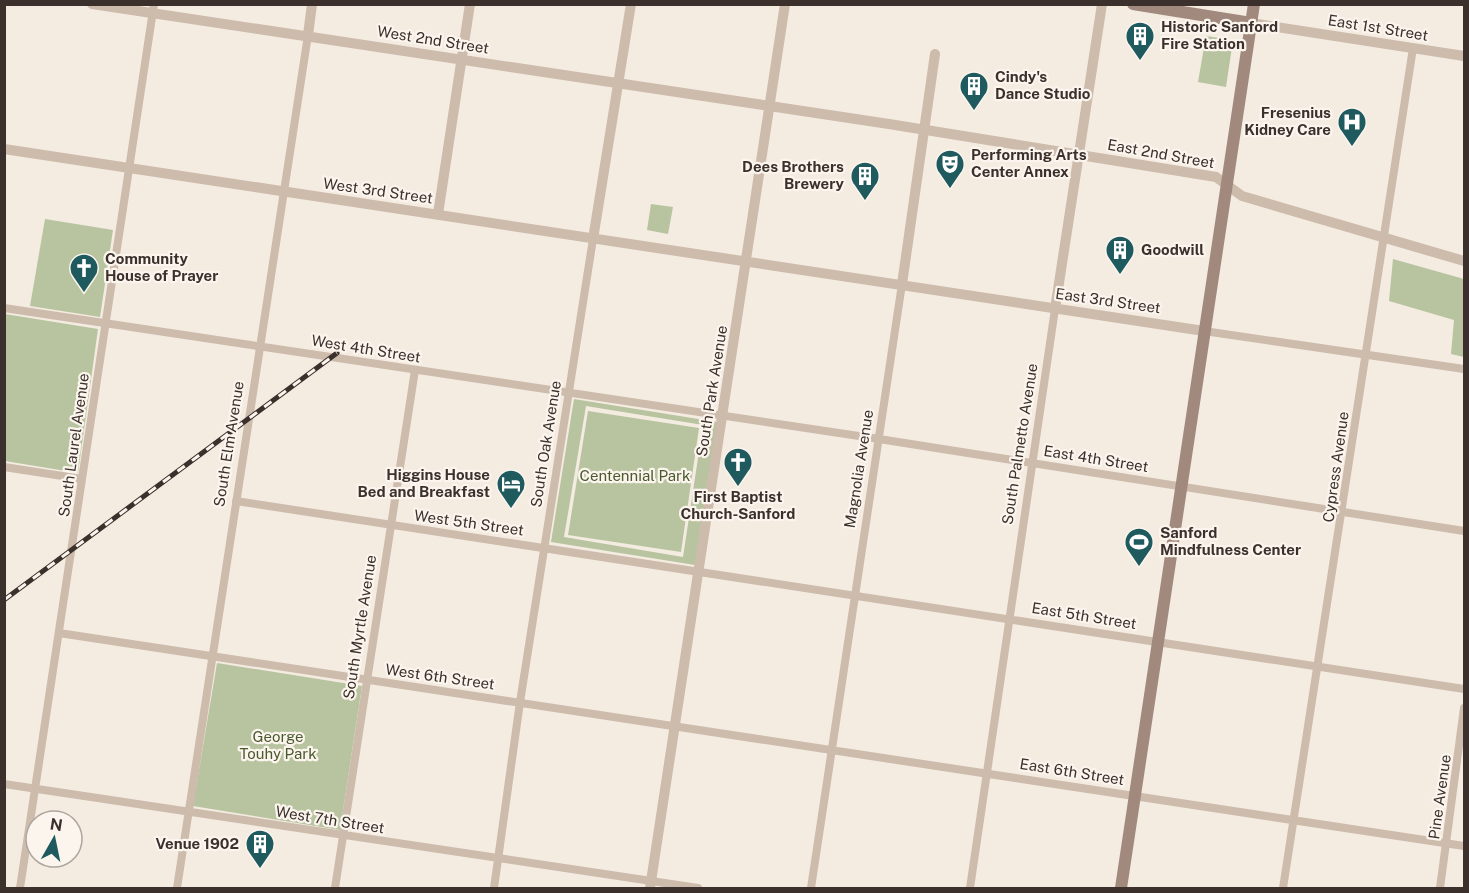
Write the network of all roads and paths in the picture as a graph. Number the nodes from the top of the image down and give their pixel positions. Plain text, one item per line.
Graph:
1 (92, 4) edge
2 (312, 4) edge
3 (470, 4) edge
4 (631, 4) edge
5 (786, 4) edge
6 (1102, 4) edge
7 (1133, 4) edge
8 (1254, 4) edge
9 (153, 9) edge
10 (1251, 23) junction
11 (308, 35) junction
12 (1413, 48) junction
13 (935, 54) dead end
14 (1464, 56) edge
15 (461, 60) junction
16 (617, 84) junction
17 (770, 107) junction
18 (924, 130) junction
19 (4, 149) edge
20 (1080, 156) junction
21 (128, 168) junction
22 (1226, 184) junction
23 (284, 192) junction
24 (438, 214) junction
25 (1385, 237) junction
26 (593, 239) junction
27 (1464, 261) edge
28 (747, 262) junction
29 (902, 284) junction
30 (4, 308) edge
31 (1055, 309) junction
32 (105, 324) junction
33 (1204, 331) junction
34 (260, 346) junction
35 (1366, 354) junction
36 (1464, 369) edge
37 (415, 370) junction
38 (570, 393) junction
39 (723, 417) junction
40 (879, 439) junction
41 (1032, 463) junction
42 (4, 467) edge
43 (82, 479) junction
44 (1180, 486) junction
45 (236, 501) junction
46 (1343, 512) junction
47 (391, 525) junction
48 (1464, 531) edge
49 (545, 547) junction
50 (699, 571) junction
51 (854, 594) junction
52 (1008, 618) junction
53 (60, 633) junction
54 (1158, 641) junction
55 (213, 658) junction
56 (1319, 665) junction
57 (367, 681) junction
58 (1464, 689) edge
59 (520, 702) junction
60 (1464, 708) edge
61 (675, 727) junction
62 (834, 750) junction
63 (987, 773) junction
64 (4, 784) edge
65 (34, 788) junction
66 (1135, 796) junction
67 (188, 812) junction
68 (1294, 821) junction
69 (343, 837) junction
70 (1447, 844) junction
71 (1464, 846) edge
72 (499, 858) junction
73 (651, 885) edge
74 (20, 888) edge
75 (177, 888) edge
76 (335, 888) edge
77 (494, 888) edge
78 (698, 888) edge
79 (811, 888) edge
80 (970, 888) edge
81 (1121, 888) edge
82 (1283, 888) edge
83 (1440, 888) edge

1 - 9 street, West 2nd Street
2 - 11 street, South Elm Avenue
3 - 15 street
4 - 16 street, South Oak Avenue
5 - 17 street, South Park Avenue
6 - 20 street, South Palmetto Avenue
7 - 10 main road
8 - 10 main road
9 - 11 street, West 2nd Street
9 - 21 street, South Laurel Avenue
10 - 12 street, East 1st Street
10 - 22 main road
11 - 15 street, West 2nd Street
11 - 23 street, South Elm Avenue
12 - 14 street, East 1st Street
12 - 25 street, Cypress Avenue
13 - 18 street, Magnolia Avenue
15 - 16 street, West 2nd Street
15 - 24 street
16 - 17 street, West 2nd Street
16 - 26 street, South Oak Avenue
17 - 18 street, East 2nd Street
17 - 28 street, South Park Avenue
18 - 20 street, East 2nd Street
18 - 29 street, Magnolia Avenue
19 - 21 street, West 3rd Street
20 - 22 street, East 2nd Street
20 - 31 street, South Palmetto Avenue
21 - 23 street, West 3rd Street
21 - 32 street, South Laurel Avenue
22 - 25 street, East 2nd Street
22 - 33 main road
23 - 24 street, West 3rd Street
23 - 34 street, South Elm Avenue
24 - 26 street, West 3rd Street
25 - 27 street, East 2nd Street
25 - 35 street, Cypress Avenue
26 - 28 street, West 3rd Street
26 - 38 street, South Oak Avenue
28 - 29 street, East 3rd Street
28 - 39 street, South Park Avenue
29 - 31 street, East 3rd Street
29 - 40 street, Magnolia Avenue
30 - 32 street, West 4th Street
31 - 33 street, East 3rd Street
31 - 41 street, South Palmetto Avenue
32 - 34 street, West 4th Street
32 - 43 street, South Laurel Avenue
33 - 35 street, East 3rd Street
33 - 44 main road
34 - 37 street, West 4th Street
34 - 45 street, South Elm Avenue
35 - 36 street, East 3rd Street
35 - 46 street, Cypress Avenue
37 - 38 street, West 4th Street
37 - 47 street, South Myrtle Avenue
38 - 39 street, West 4th Street
38 - 49 street, South Oak Avenue
39 - 40 street, East 4th Street
39 - 50 street, South Park Avenue
40 - 41 street, East 4th Street
40 - 51 street, Magnolia Avenue
41 - 44 street, East 4th Street
41 - 52 street, South Palmetto Avenue
42 - 43 street
43 - 53 street, South Laurel Avenue
44 - 46 street, East 4th Street
44 - 54 main road
45 - 47 street, West 5th Street
45 - 55 street, South Elm Avenue
46 - 48 street, East 4th Street
46 - 56 street, Cypress Avenue
47 - 49 street, West 5th Street
47 - 57 street, South Myrtle Avenue
49 - 50 street, West 5th Street
49 - 59 street, South Oak Avenue
50 - 51 street, East 5th Street
50 - 61 street, South Park Avenue
51 - 52 street, East 5th Street
51 - 62 street, Magnolia Avenue
52 - 54 street, East 5th Street
52 - 63 street, South Palmetto Avenue
53 - 55 street, West 6th Street
53 - 65 street, South Laurel Avenue
54 - 56 street, East 5th Street
54 - 66 main road
55 - 57 street, West 6th Street
55 - 67 street, South Elm Avenue
56 - 58 street, East 5th Street
56 - 68 street, Cypress Avenue
57 - 59 street, West 6th Street
57 - 69 street, South Myrtle Avenue
59 - 61 street, West 6th Street
59 - 72 street, South Oak Avenue
60 - 70 street, Pine Avenue
61 - 62 street, East 6th Street
61 - 73 street, South Park Avenue
62 - 63 street, East 6th Street
62 - 79 street, Magnolia Avenue
63 - 66 street, East 6th Street
63 - 80 street, South Palmetto Avenue
64 - 65 street, West 7th Street
65 - 67 street, West 7th Street
65 - 74 street, South Laurel Avenue
66 - 68 street, East 6th Street
66 - 81 main road
67 - 69 street, West 7th Street
67 - 75 street, South Elm Avenue
68 - 70 street, East 6th Street
68 - 82 street, Cypress Avenue
69 - 72 street, West 7th Street
69 - 76 street, South Myrtle Avenue
70 - 71 street, East 6th Street
70 - 83 street, Pine Avenue
72 - 73 street, West 7th Street
72 - 77 street, South Oak Avenue
73 - 78 street, West 7th Street

